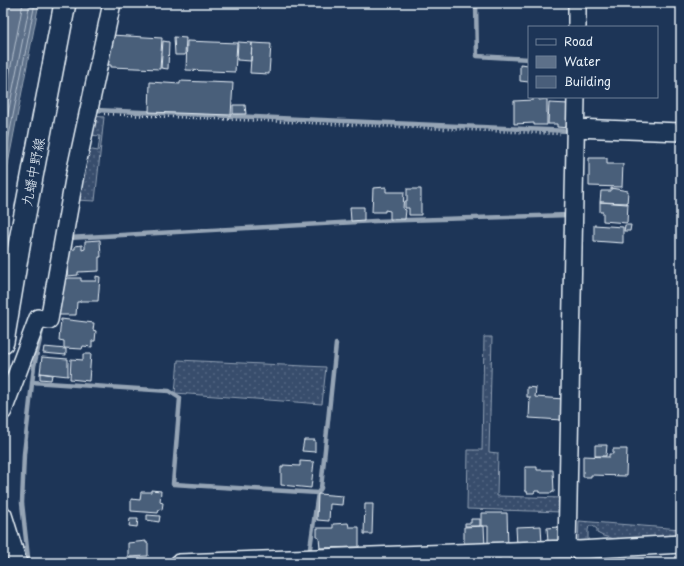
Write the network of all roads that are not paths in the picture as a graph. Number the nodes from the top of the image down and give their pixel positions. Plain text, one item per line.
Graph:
1 (64, 3) edge
2 (112, 3) edge
3 (578, 3) edge
4 (577, 26) edge
5 (576, 98) edge
6 (578, 130) junction
7 (681, 132) edge
8 (3, 342) edge
9 (3, 411) edge
10 (3, 515) edge
11 (681, 544) edge
12 (574, 552) edge
13 (18, 563) edge
14 (179, 563) edge

1 - 8 main road, 九蟠中野線
2 - 9 street
3 - 4 street
5 - 6 street
6 - 7 street
6 - 12 street
10 - 13 street
11 - 12 street
12 - 14 street

